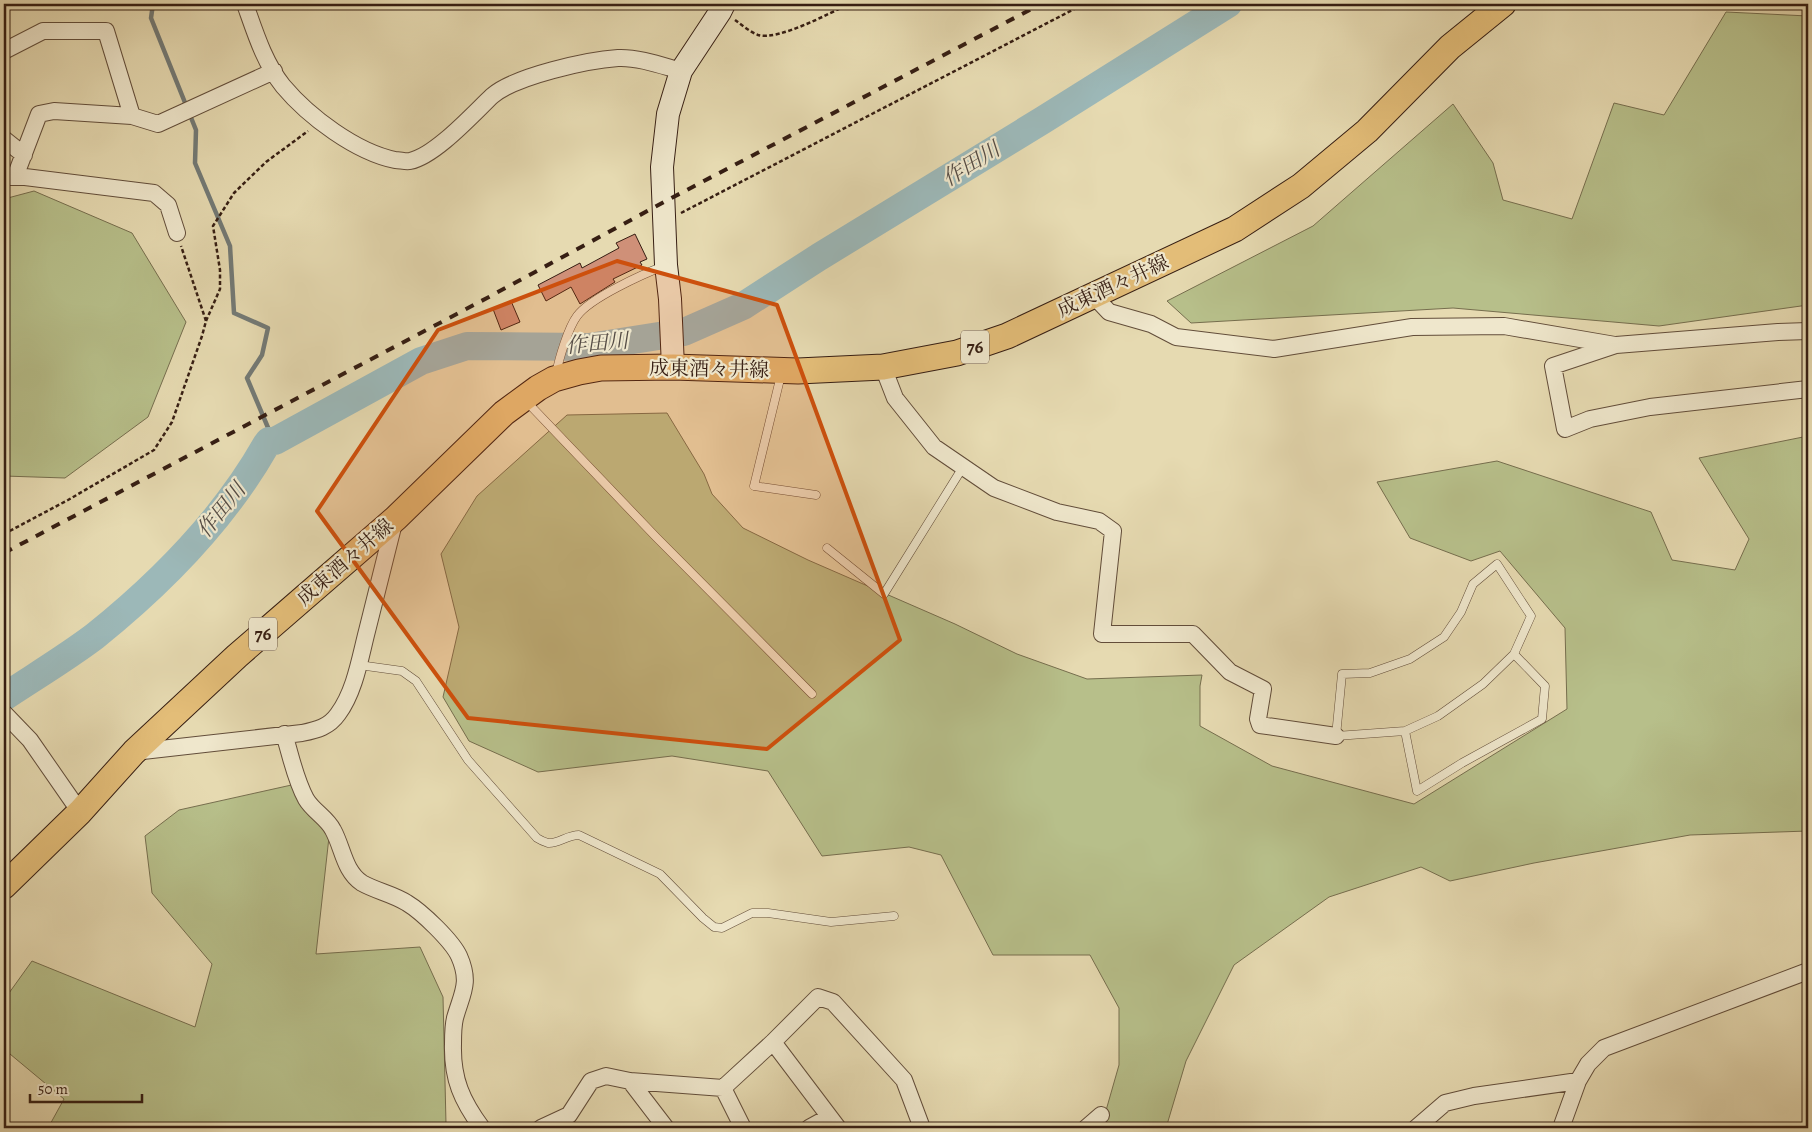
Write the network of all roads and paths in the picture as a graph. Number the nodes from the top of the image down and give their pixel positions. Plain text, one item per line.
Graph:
1 (245, 4) edge
2 (849, 4) edge
3 (1084, 4) edge
4 (1503, 4) edge
5 (722, 8) edge
6 (4, 51) edge
7 (274, 71) junction
8 (681, 71) junction
9 (132, 116) junction
10 (321, 122) junction
11 (4, 139) edge
12 (24, 155) junction
13 (9, 177) edge
14 (665, 221) junction
15 (176, 233) joint
16 (666, 265) junction
17 (1093, 295) junction
18 (206, 321) junction
19 (1808, 331) edge
20 (1616, 345) junction
21 (673, 367) junction
22 (884, 367) junction
23 (782, 370) junction
24 (554, 379) junction
25 (1808, 389) edge
26 (523, 398) junction
27 (963, 467) junction
28 (816, 495) dead end
29 (396, 518) junction
30 (4, 534) edge
31 (826, 548) dead end
32 (1514, 654) junction
33 (358, 665) junction
34 (812, 694) dead end
35 (4, 713) edge
36 (1405, 731) junction
37 (284, 734) junction
38 (1336, 736) junction
39 (134, 752) junction
40 (80, 812) junction
41 (4, 886) edge
42 (894, 916) dead end
43 (1808, 971) edge
44 (773, 1042) junction
45 (630, 1081) junction
46 (1578, 1082) junction
47 (723, 1088) junction
48 (1101, 1115) dead end
49 (834, 1122) edge
50 (482, 1128) edge
51 (541, 1128) edge
52 (666, 1128) edge
53 (743, 1128) edge
54 (809, 1128) edge
55 (922, 1128) edge
56 (1086, 1128) edge
57 (1416, 1128) edge
58 (1561, 1128) edge

1 - 7 street
2 - 5 path
3 - 14 path
4 - 17 main road, 成東酒々井線 / 76
5 - 8 street
6 - 9 street
7 - 9 street
7 - 10 street
8 - 10 street
8 - 14 street
9 - 12 street
10 - 18 path
11 - 12 street
12 - 13 street
13 - 15 street
14 - 16 street
15 - 18 path
16 - 21 street
16 - 24 lane
17 - 20 street
17 - 22 main road, 成東酒々井線 / 76
18 - 30 path
19 - 20 street
20 - 25 street
21 - 23 main road, 成東酒々井線 / 76
21 - 24 main road, 成東酒々井線 / 76
22 - 23 main road, 成東酒々井線 / 76
22 - 27 street
23 - 28 lane
24 - 26 main road, 成東酒々井線 / 76
26 - 29 main road, 成東酒々井線 / 76
26 - 34 lane
27 - 31 lane
27 - 38 street
29 - 33 street
29 - 39 main road, 成東酒々井線 / 76
32 - 36 lane
32 - 36 lane
32 - 38 lane
33 - 37 street
33 - 42 lane
35 - 40 street
36 - 38 lane
37 - 39 street
37 - 50 street
39 - 40 main road, 成東酒々井線 / 76
40 - 41 main road, 成東酒々井線 / 76
43 - 46 street
44 - 47 street
44 - 49 street
44 - 55 street
45 - 47 street
45 - 51 street
45 - 52 street
46 - 57 street
46 - 58 street
47 - 53 street
48 - 56 street
49 - 54 street

